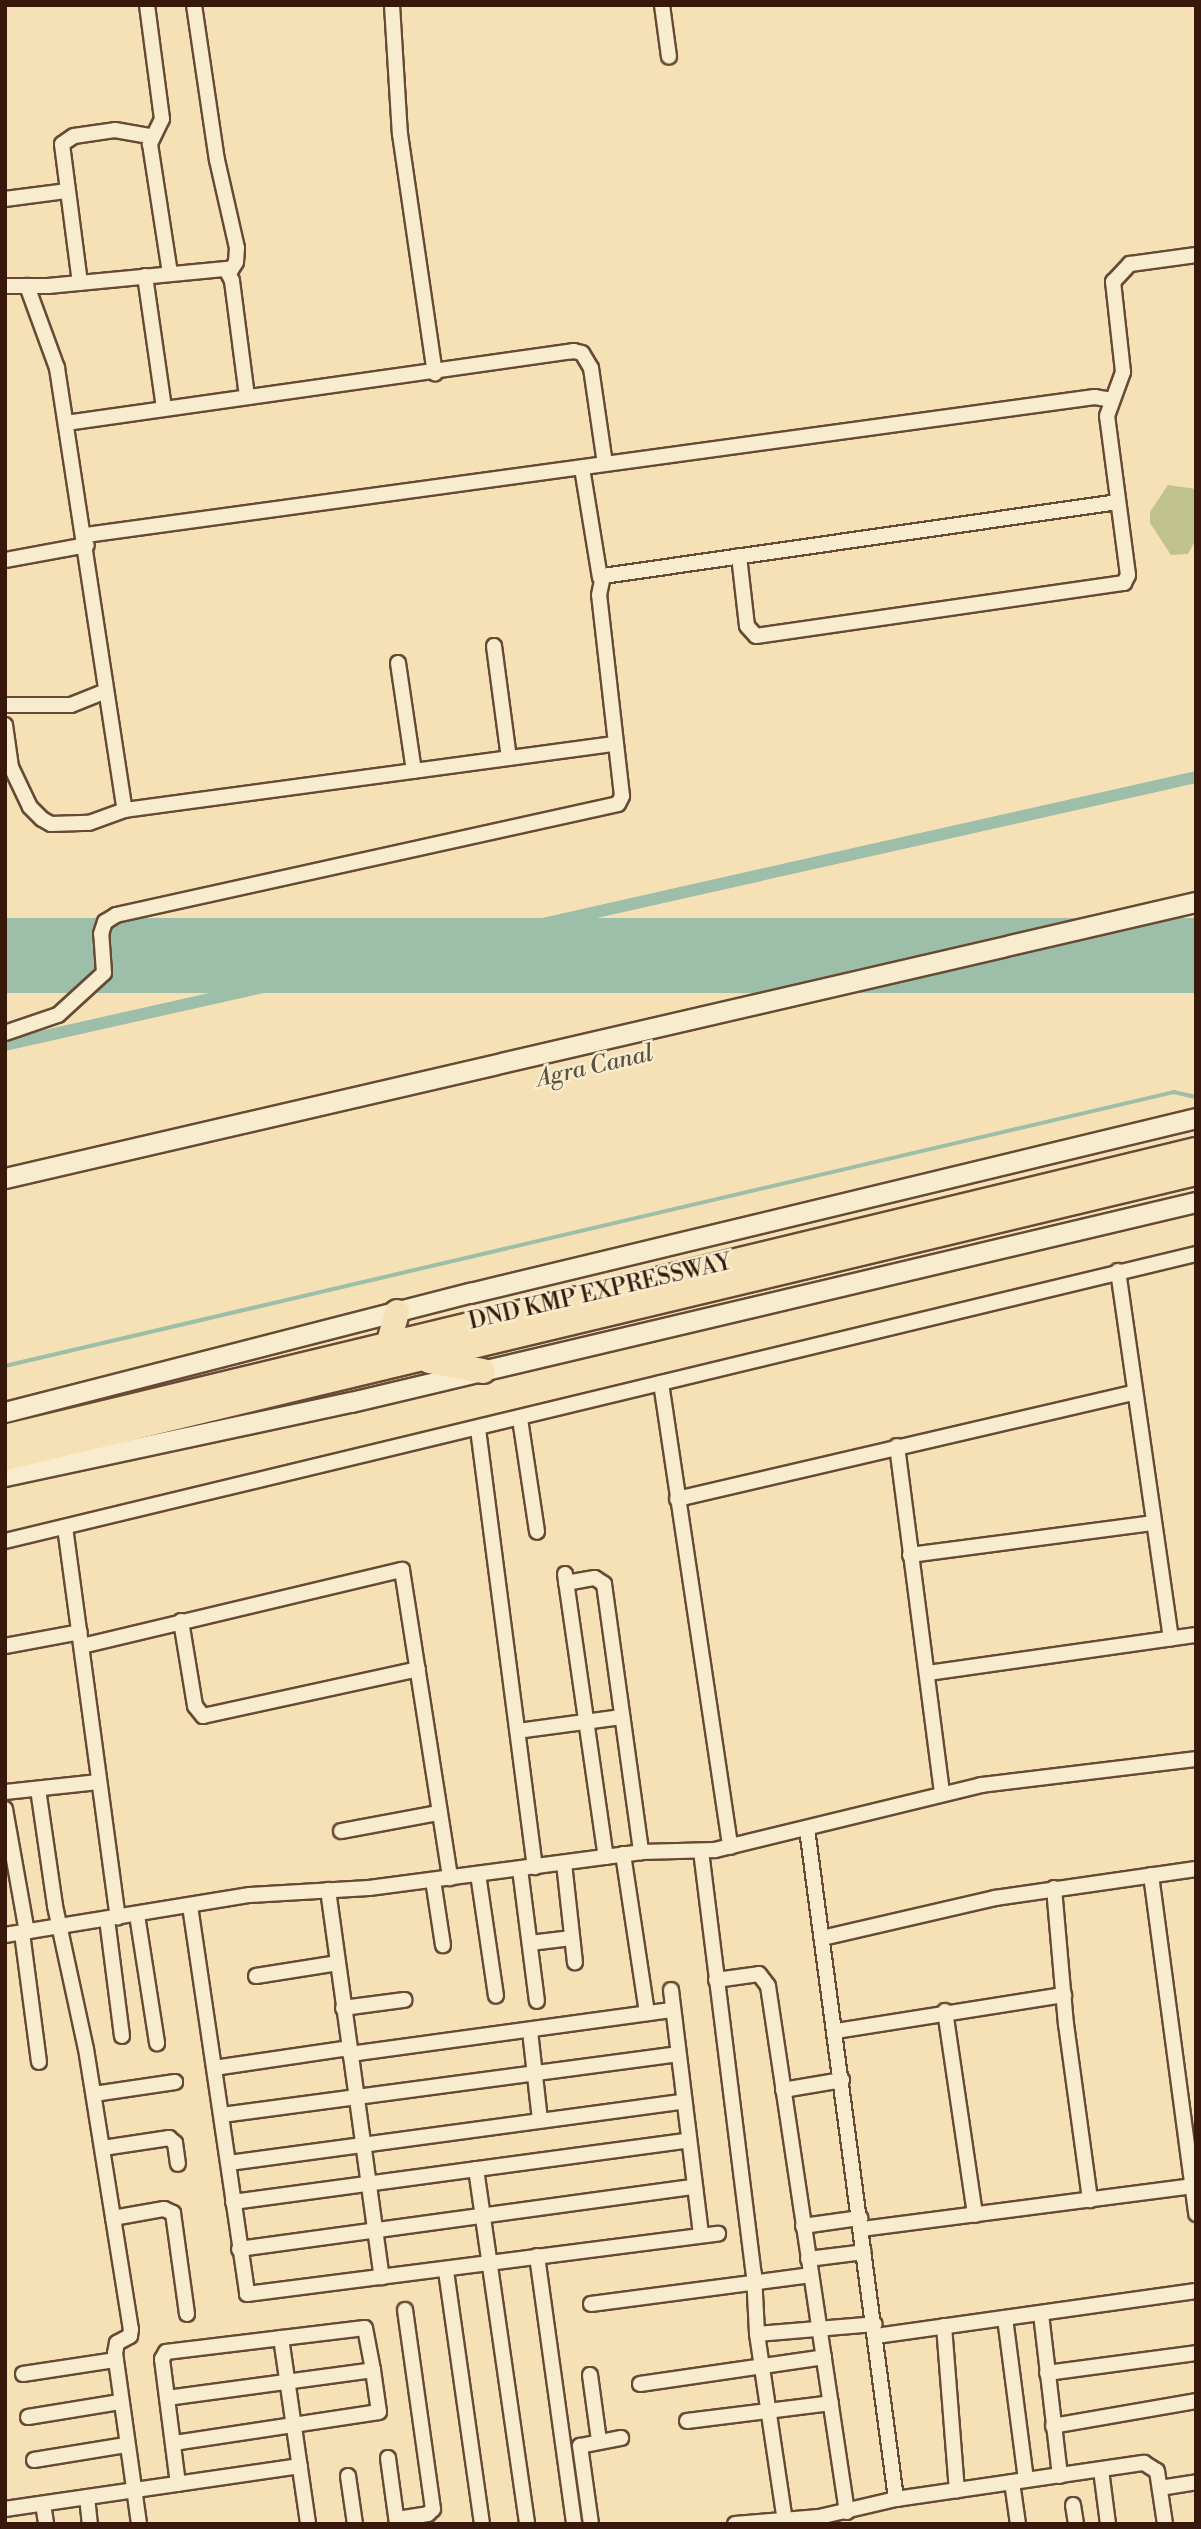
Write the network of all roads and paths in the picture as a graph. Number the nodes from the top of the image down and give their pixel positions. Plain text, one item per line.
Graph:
1 (146, 5) edge
2 (194, 5) edge
3 (392, 5) edge
4 (662, 5) edge
5 (669, 57) dead end
6 (150, 136) junction
7 (66, 191) junction
8 (5, 199) edge
9 (1196, 255) edge
10 (170, 273) junction
11 (229, 273) junction
12 (145, 276) junction
13 (80, 283) junction
14 (5, 286) edge
15 (27, 286) junction
16 (435, 373) junction
17 (247, 397) junction
18 (1112, 400) junction
19 (164, 408) junction
20 (66, 423) junction
21 (605, 464) junction
22 (582, 468) junction
23 (1118, 502) junction
24 (86, 540) junction
25 (739, 556) junction
26 (5, 560) edge
27 (600, 578) junction
28 (494, 646) dead end
29 (398, 663) dead end
30 (105, 691) junction
31 (5, 705) edge
32 (5, 725) edge
33 (615, 744) junction
34 (509, 758) junction
35 (414, 771) junction
36 (125, 810) junction
37 (1196, 902) edge
38 (5, 1032) edge
39 (1196, 1118) edge
40 (1196, 1150) edge
41 (1196, 1173) edge
42 (5, 1178) edge
43 (1196, 1202) edge
44 (1196, 1254) edge
45 (1118, 1271) junction
46 (397, 1312) junction
47 (389, 1342) junction
48 (421, 1359) junction
49 (483, 1371) junction
50 (661, 1383) junction
51 (1135, 1392) junction
52 (5, 1412) edge
53 (520, 1419) junction
54 (478, 1429) junction
55 (5, 1437) edge
56 (897, 1446) junction
57 (5, 1458) edge
58 (5, 1476) edge
59 (677, 1499) junction
60 (1152, 1523) junction
61 (65, 1527) junction
62 (537, 1532) dead end
63 (5, 1541) edge
64 (910, 1555) junction
65 (181, 1621) junction
66 (1196, 1635) edge
67 (1171, 1638) junction
68 (81, 1639) junction
69 (5, 1646) edge
70 (418, 1670) junction
71 (928, 1673) junction
72 (622, 1717) junction
73 (587, 1722) junction
74 (518, 1731) junction
75 (1196, 1759) edge
76 (98, 1782) junction
77 (38, 1789) junction
78 (5, 1792) edge
79 (942, 1794) junction
80 (5, 1809) edge
81 (438, 1813) junction
82 (807, 1829) junction
83 (341, 1831) dead end
84 (730, 1847) junction
85 (701, 1851) junction
86 (641, 1852) junction
87 (623, 1854) junction
88 (606, 1857) junction
89 (564, 1863) junction
90 (527, 1868) junction
91 (1196, 1869) edge
92 (478, 1874) junction
93 (1151, 1875) junction
94 (450, 1878) junction
95 (433, 1880) junction
96 (1054, 1888) junction
97 (328, 1890) junction
98 (191, 1906) junction
99 (138, 1915) junction
100 (112, 1918) junction
101 (60, 1927) junction
102 (25, 1933) junction
103 (5, 1935) edge
104 (822, 1937) junction
105 (572, 1938) junction
106 (530, 1943) junction
107 (443, 1945) dead end
108 (575, 1962) dead end
109 (338, 1964) junction
110 (256, 1976) dead end
111 (716, 1980) junction
112 (671, 1990) dead end
113 (496, 1996) dead end
114 (1064, 1996) junction
115 (404, 2000) dead end
116 (537, 2001) dead end
117 (343, 2008) junction
118 (673, 2010) junction
119 (945, 2011) junction
120 (648, 2013) junction
121 (530, 2031) junction
122 (836, 2031) junction
123 (122, 2036) dead end
124 (157, 2043) dead end
125 (349, 2051) junction
126 (677, 2054) junction
127 (39, 2062) dead end
128 (214, 2068) junction
129 (536, 2076) junction
130 (842, 2080) junction
131 (175, 2082) dead end
132 (783, 2090) junction
133 (94, 2094) junction
134 (356, 2098) junction
135 (683, 2102) junction
136 (222, 2115) junction
137 (540, 2120) junction
138 (689, 2140) junction
139 (362, 2144) junction
140 (103, 2148) junction
141 (229, 2163) junction
142 (178, 2164) dead end
143 (476, 2169) junction
144 (369, 2184) junction
145 (1192, 2186) junction
146 (694, 2187) junction
147 (1090, 2200) junction
148 (233, 2202) junction
149 (1196, 2214) edge
150 (975, 2215) junction
151 (113, 2218) junction
152 (483, 2219) junction
153 (861, 2223) junction
154 (803, 2226) junction
155 (376, 2233) junction
156 (718, 2234) dead end
157 (701, 2235) junction
158 (239, 2249) junction
159 (864, 2252) junction
160 (537, 2256) junction
161 (808, 2259) junction
162 (489, 2263) junction
163 (446, 2270) junction
164 (811, 2275) junction
165 (382, 2277) junction
166 (753, 2283) junction
167 (1196, 2291) edge
168 (591, 2304) dead end
169 (405, 2310) dead end
170 (187, 2314) dead end
171 (1041, 2314) junction
172 (1005, 2318) junction
173 (944, 2326) junction
174 (819, 2328) junction
175 (875, 2330) junction
176 (757, 2334) junction
177 (281, 2338) junction
178 (1196, 2353) edge
179 (824, 2357) junction
180 (116, 2360) junction
181 (762, 2368) junction
182 (373, 2370) junction
183 (1047, 2373) junction
184 (23, 2374) dead end
185 (590, 2375) dead end
186 (288, 2380) junction
187 (640, 2384) dead end
188 (167, 2398) junction
189 (1196, 2401) edge
190 (120, 2402) junction
191 (831, 2403) junction
192 (769, 2409) junction
193 (28, 2417) dead end
194 (687, 2421) dead end
195 (294, 2424) junction
196 (1053, 2426) junction
197 (621, 2438) dead end
198 (599, 2441) junction
199 (173, 2443) junction
200 (126, 2445) junction
201 (388, 2458) dead end
202 (34, 2460) dead end
203 (300, 2466) junction
204 (1101, 2470) junction
205 (348, 2476) dead end
206 (1060, 2476) junction
207 (1019, 2481) junction
208 (1196, 2482) edge
209 (178, 2484) junction
210 (1160, 2488) junction
211 (134, 2490) junction
212 (957, 2490) junction
213 (87, 2497) junction
214 (896, 2499) junction
215 (43, 2504) junction
216 (1073, 2505) dead end
217 (5, 2509) edge
218 (847, 2512) junction
219 (397, 2521) edge
220 (785, 2521) junction
221 (767, 2522) edge
222 (46, 2524) edge
223 (90, 2524) edge
224 (139, 2524) edge
225 (308, 2524) edge
226 (355, 2524) edge
227 (482, 2524) edge
228 (527, 2524) edge
229 (574, 2524) edge
230 (591, 2524) edge
231 (735, 2524) edge
232 (1018, 2524) edge
233 (1076, 2524) edge
234 (1108, 2524) edge
235 (1165, 2524) edge

1 - 6 street
2 - 11 street
3 - 16 street
4 - 5 street
6 - 7 street
6 - 10 street
7 - 8 street
7 - 13 street
9 - 18 street
10 - 11 street
10 - 12 street
11 - 17 street
12 - 13 street
12 - 19 street
13 - 15 street
14 - 15 street
15 - 20 street
16 - 17 street
16 - 21 street
17 - 19 street
18 - 21 street
18 - 23 street
19 - 20 street
20 - 24 street
21 - 22 street
22 - 24 street
22 - 27 street
23 - 25 street
23 - 25 street
24 - 26 street
24 - 30 street
25 - 27 street
27 - 33 street
28 - 34 street
29 - 35 street
30 - 31 street
30 - 36 street
32 - 36 street
33 - 34 street
33 - 38 street
34 - 35 street
35 - 36 street
37 - 42 street
39 - 46 street
40 - 47 highway, DND KMP EXPRESSWAY
41 - 48 highway, DND KMP EXPRESSWAY
43 - 49 street
44 - 45 street
45 - 50 street
45 - 51 street
46 - 47 highway
46 - 52 street
47 - 55 highway, DND KMP EXPRESSWAY
48 - 49 highway
48 - 57 highway, DND KMP EXPRESSWAY
49 - 58 street
50 - 53 street
50 - 59 street
51 - 56 street
51 - 60 street
53 - 54 street
53 - 62 street
54 - 61 street
54 - 74 street
56 - 59 street
56 - 64 street
59 - 84 street
60 - 64 street
60 - 67 street
61 - 63 street
61 - 68 street
64 - 71 street
65 - 68 street
65 - 70 street
65 - 70 street
66 - 67 street
67 - 71 street
68 - 69 street
68 - 76 street
70 - 81 street
71 - 79 street
72 - 73 street
72 - 73 street
72 - 86 street
73 - 74 street
73 - 88 street
74 - 90 street
75 - 79 street
76 - 77 street
76 - 100 street
77 - 78 street
77 - 101 street
79 - 82 street
80 - 102 street
81 - 83 street
81 - 94 street
82 - 84 street
82 - 104 street
84 - 85 street
85 - 86 street
85 - 111 street
86 - 87 street
87 - 88 street
87 - 120 street
88 - 89 street
89 - 90 street
89 - 105 street
90 - 92 street
90 - 106 street
91 - 93 street
92 - 94 street
92 - 113 street
93 - 96 street
93 - 145 street
94 - 95 street
95 - 97 street
95 - 107 street
96 - 104 street
96 - 114 street
97 - 98 street
97 - 109 street
98 - 99 street
98 - 128 street
99 - 100 street
99 - 124 street
100 - 101 street
100 - 123 street
101 - 102 street
101 - 133 street
102 - 103 street
102 - 127 street
104 - 122 street
105 - 106 street
105 - 108 street
106 - 116 street
109 - 110 street
109 - 117 street
111 - 132 street
111 - 166 street
112 - 118 street
114 - 119 street
114 - 147 street
115 - 117 street
117 - 125 street
118 - 120 street
118 - 126 street
119 - 122 street
119 - 150 street
120 - 121 street
121 - 125 street
121 - 129 street
122 - 130 street
125 - 128 street
125 - 134 street
126 - 129 street
126 - 135 street
128 - 136 street
129 - 134 street
129 - 137 street
130 - 132 street
130 - 153 street
131 - 133 street
132 - 154 street
133 - 140 street
134 - 136 street
134 - 139 street
135 - 137 street
135 - 138 street
136 - 141 street
137 - 139 street
138 - 143 street
138 - 146 street
139 - 141 street
139 - 144 street
140 - 142 street
140 - 151 street
141 - 148 street
143 - 144 street
143 - 152 street
144 - 148 street
144 - 155 street
145 - 147 street
145 - 149 street
146 - 152 street
146 - 157 street
147 - 150 street
148 - 158 street
150 - 153 street
151 - 170 street
151 - 180 street
152 - 155 street
152 - 162 street
153 - 154 street
153 - 159 street
154 - 161 street
155 - 158 street
155 - 165 street
156 - 157 street
157 - 160 street
158 - 165 street
159 - 161 street
159 - 175 street
160 - 162 street
160 - 229 street
161 - 164 street
162 - 163 street
162 - 228 street
163 - 165 street
163 - 227 street
164 - 166 street
164 - 174 street
166 - 168 street
166 - 176 street
167 - 171 street
169 - 219 street
171 - 172 street
171 - 183 street
172 - 173 street
172 - 207 street
173 - 175 street
173 - 212 street
174 - 175 street
174 - 176 street
174 - 179 street
175 - 214 street
176 - 181 street
177 - 182 street
177 - 186 street
177 - 188 street
178 - 183 street
179 - 181 street
179 - 191 street
180 - 184 street
180 - 190 street
181 - 187 street
181 - 192 street
182 - 186 street
182 - 195 street
183 - 196 street
185 - 198 street
186 - 188 street
186 - 195 street
188 - 199 street
189 - 196 street
190 - 193 street
190 - 200 street
191 - 192 street
191 - 218 street
192 - 194 street
192 - 220 street
195 - 199 street
195 - 203 street
196 - 206 street
197 - 198 street
198 - 230 street
199 - 209 street
200 - 202 street
200 - 211 street
201 - 219 street
203 - 209 street
203 - 225 street
204 - 206 street
204 - 210 street
204 - 234 street
205 - 226 street
206 - 207 street
207 - 212 street
207 - 232 street
208 - 210 street
209 - 211 street
210 - 235 street
211 - 213 street
211 - 224 street
212 - 214 street
213 - 215 street
213 - 223 street
214 - 218 street
215 - 217 street
215 - 222 street
216 - 233 street
218 - 220 street
220 - 221 street
221 - 231 street

